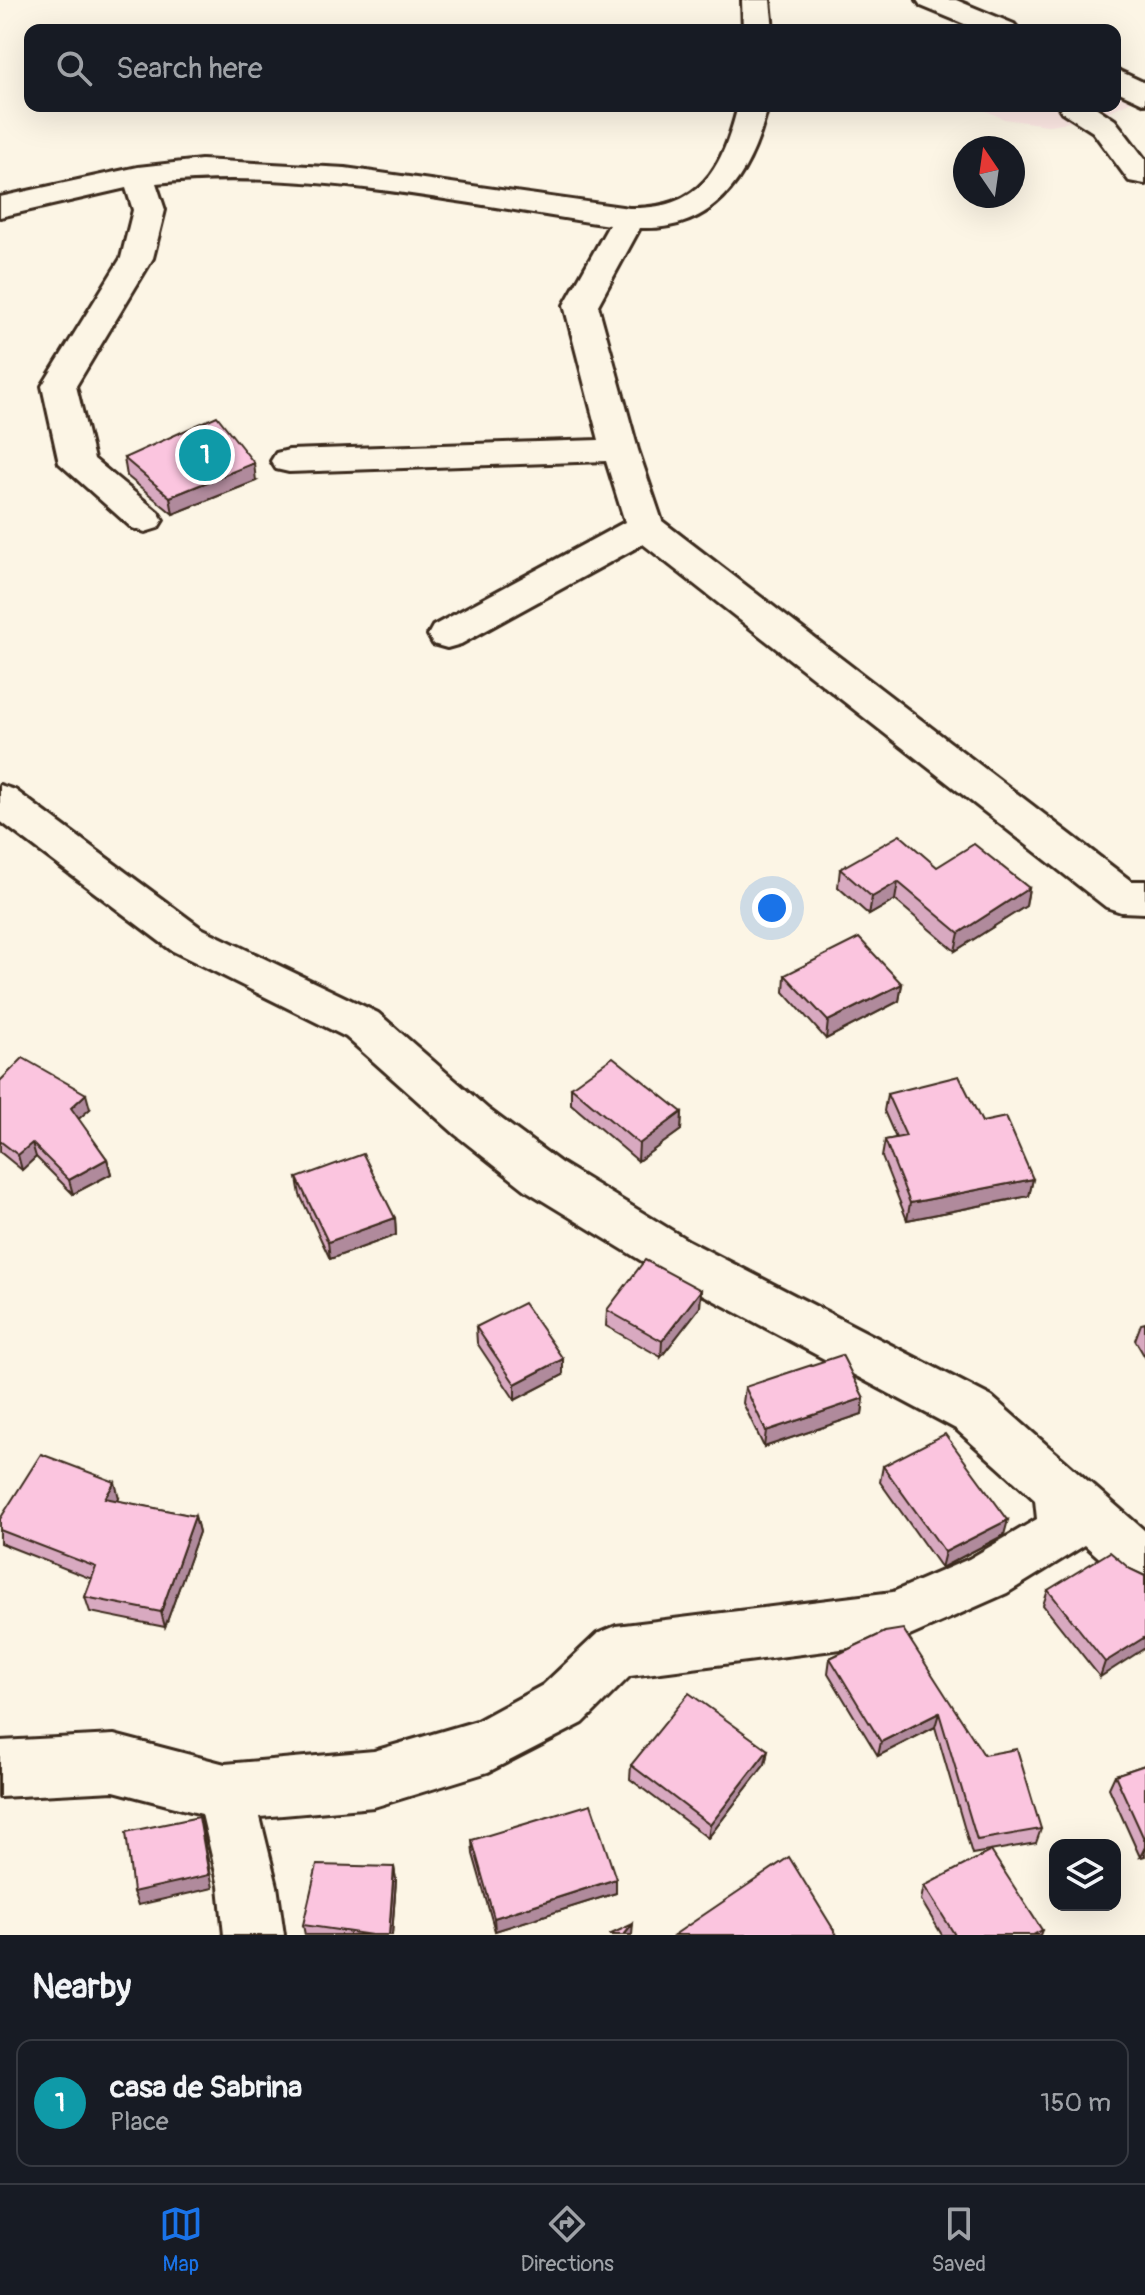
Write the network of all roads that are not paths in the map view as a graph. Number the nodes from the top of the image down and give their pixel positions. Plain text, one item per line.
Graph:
1 (756, 0) edge
2 (931, 0) edge
3 (758, 24) edge
4 (989, 24) edge
5 (1121, 81) edge
6 (1145, 95) edge
7 (752, 112) edge
8 (1082, 112) edge
9 (1145, 175) edge
10 (138, 176) junction
11 (0, 207) edge
12 (629, 218) junction
13 (620, 450) junction
14 (289, 461) dead end
15 (145, 520) dead end
16 (645, 527) junction
17 (447, 635) dead end
18 (0, 800) edge
19 (1145, 897) edge
20 (1060, 1488) junction
21 (1145, 1565) edge
22 (0, 1769) edge
23 (225, 1792) junction
24 (254, 1935) edge

1 - 3 street
2 - 4 street
5 - 6 street
7 - 12 street
8 - 9 street
10 - 11 street
10 - 12 street
10 - 15 street
12 - 13 street
13 - 14 street
13 - 16 street
16 - 17 street
16 - 19 street
18 - 20 street
20 - 21 street
20 - 23 street
22 - 23 street
23 - 24 street

